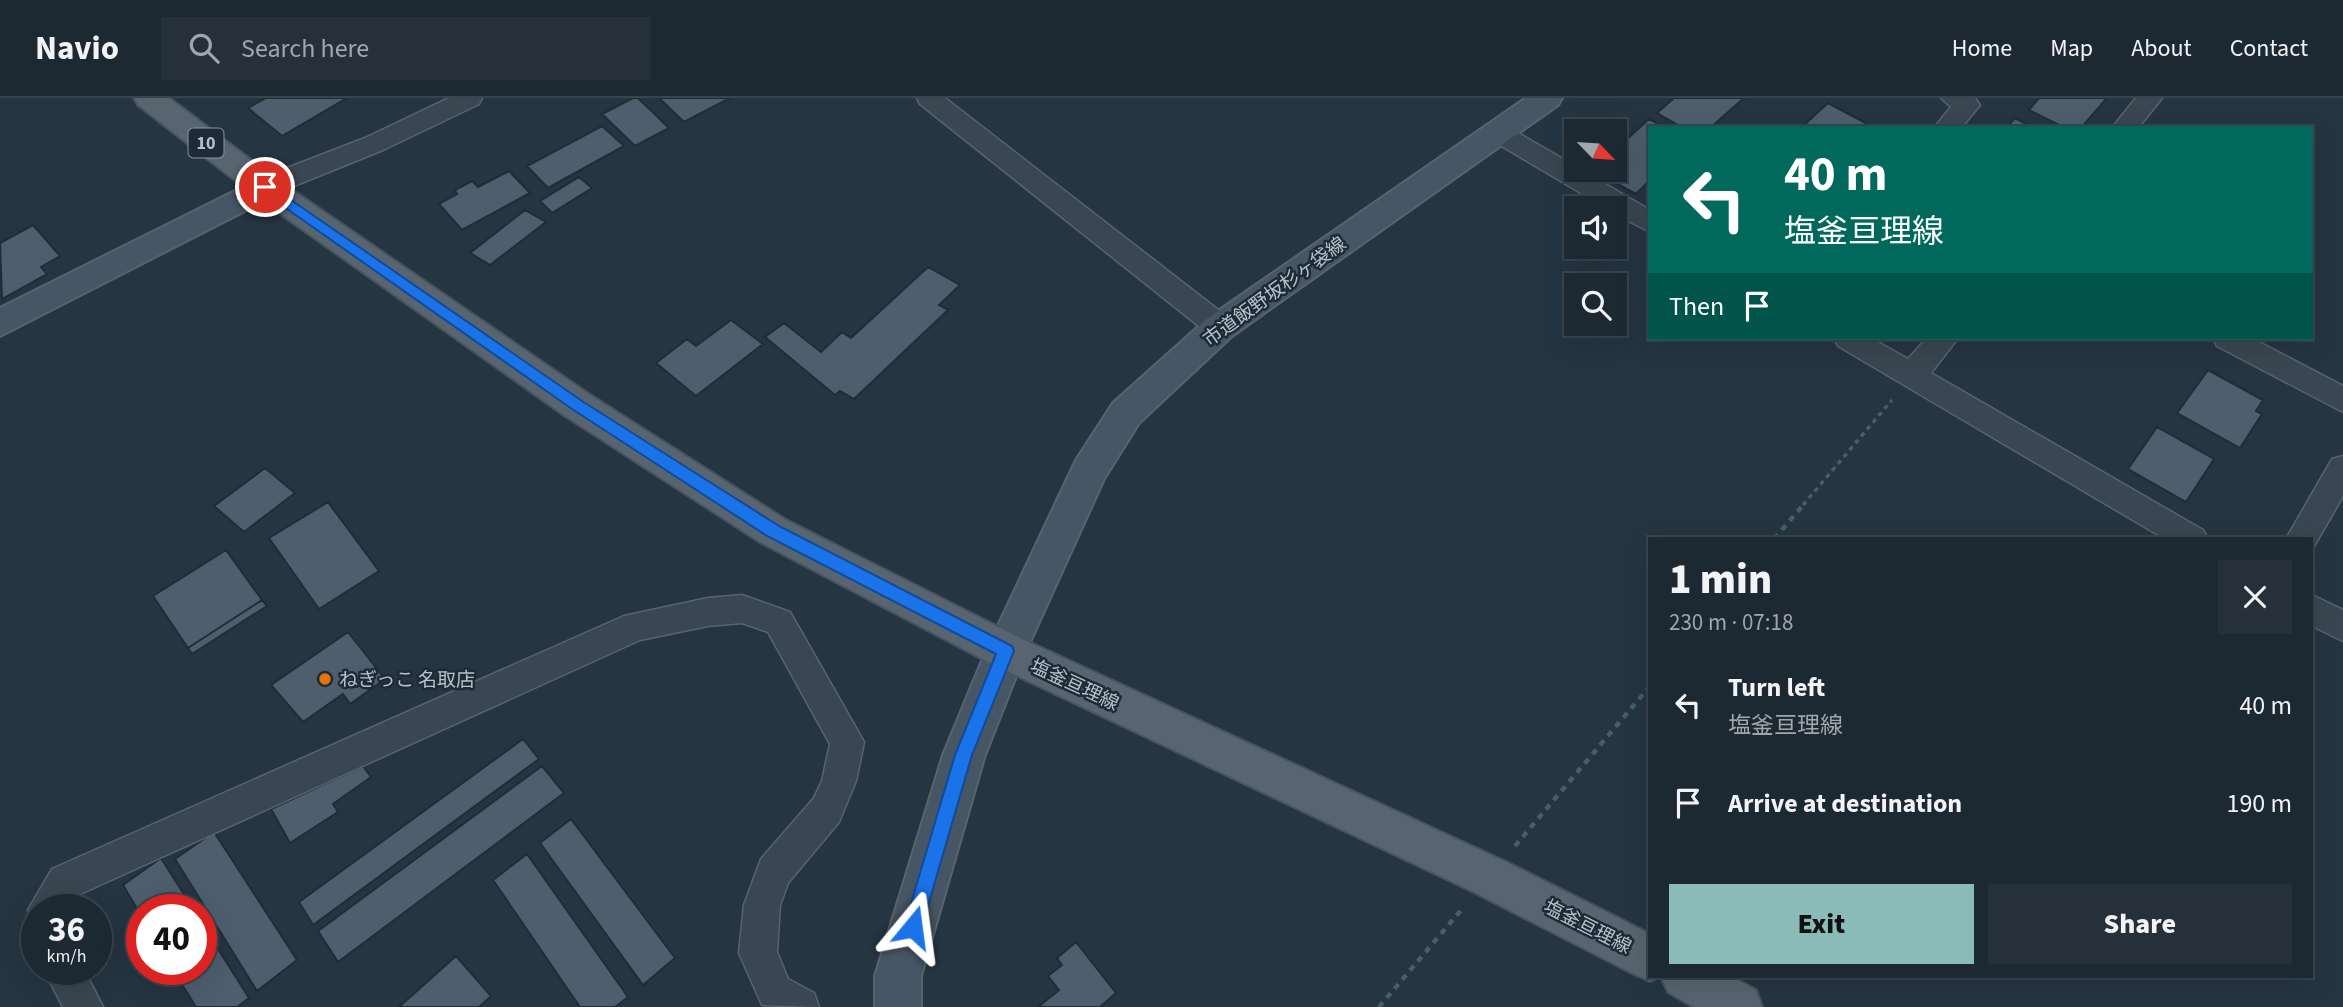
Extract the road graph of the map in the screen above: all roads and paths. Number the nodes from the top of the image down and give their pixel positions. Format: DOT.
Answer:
graph roads {
  1 [pos="149,98"];
  2 [pos="470,98"];
  3 [pos="929,98"];
  4 [pos="1546,98"];
  5 [pos="1953,98"];
  6 [pos="2150,98"];
  7 [pos="1948,126"];
  8 [pos="2126,126"];
  9 [pos="1497,132"];
  10 [pos="265,187"];
  11 [pos="1648,221"];
  12 [pos="0,323"];
  13 [pos="1220,327"];
  14 [pos="1851,340"];
  15 [pos="1942,340"];
  16 [pos="2231,340"];
  17 [pos="1912,375"];
  18 [pos="2343,400"];
  19 [pos="2343,468"];
  20 [pos="1776,537"];
  21 [pos="2189,537"];
  22 [pos="2303,537"];
  23 [pos="2313,610"];
  24 [pos="2343,627"];
  25 [pos="1006,651"];
  26 [pos="57,894"];
  27 [pos="1648,957"];
  28 [pos="1688,978"];
  29 [pos="72,985"];
  30 [pos="84,1007"];
  31 [pos="800,1007"];
  32 [pos="898,1007"];
  33 [pos="1740,1007"];
  1 -- 10 [label="main road, 塩釜亘理線 / 10"];
  2 -- 10 [label="street"];
  3 -- 13 [label="street"];
  4 -- 9 [label="street, 市道飯野坂杉ヶ袋線"];
  5 -- 7 [label="street"];
  6 -- 8 [label="street"];
  9 -- 11 [label="street"];
  9 -- 13 [label="street, 市道飯野坂杉ヶ袋線"];
  10 -- 12 [label="street"];
  10 -- 25 [label="main road, 塩釜亘理線 / 10"];
  13 -- 25 [label="street, 市道飯野坂杉ヶ袋線"];
  14 -- 17 [label="street"];
  15 -- 17 [label="street"];
  16 -- 18 [label="street"];
  17 -- 20 [label="path"];
  17 -- 21 [label="street"];
  19 -- 22 [label="street"];
  23 -- 24 [label="street"];
  25 -- 27 [label="main road, 塩釜亘理線 / 10"];
  25 -- 32 [label="street, 市道飯野坂杉ヶ袋線"];
  26 -- 31 [label="street"];
  28 -- 33 [label="main road"];
  29 -- 30 [label="street"];
}
